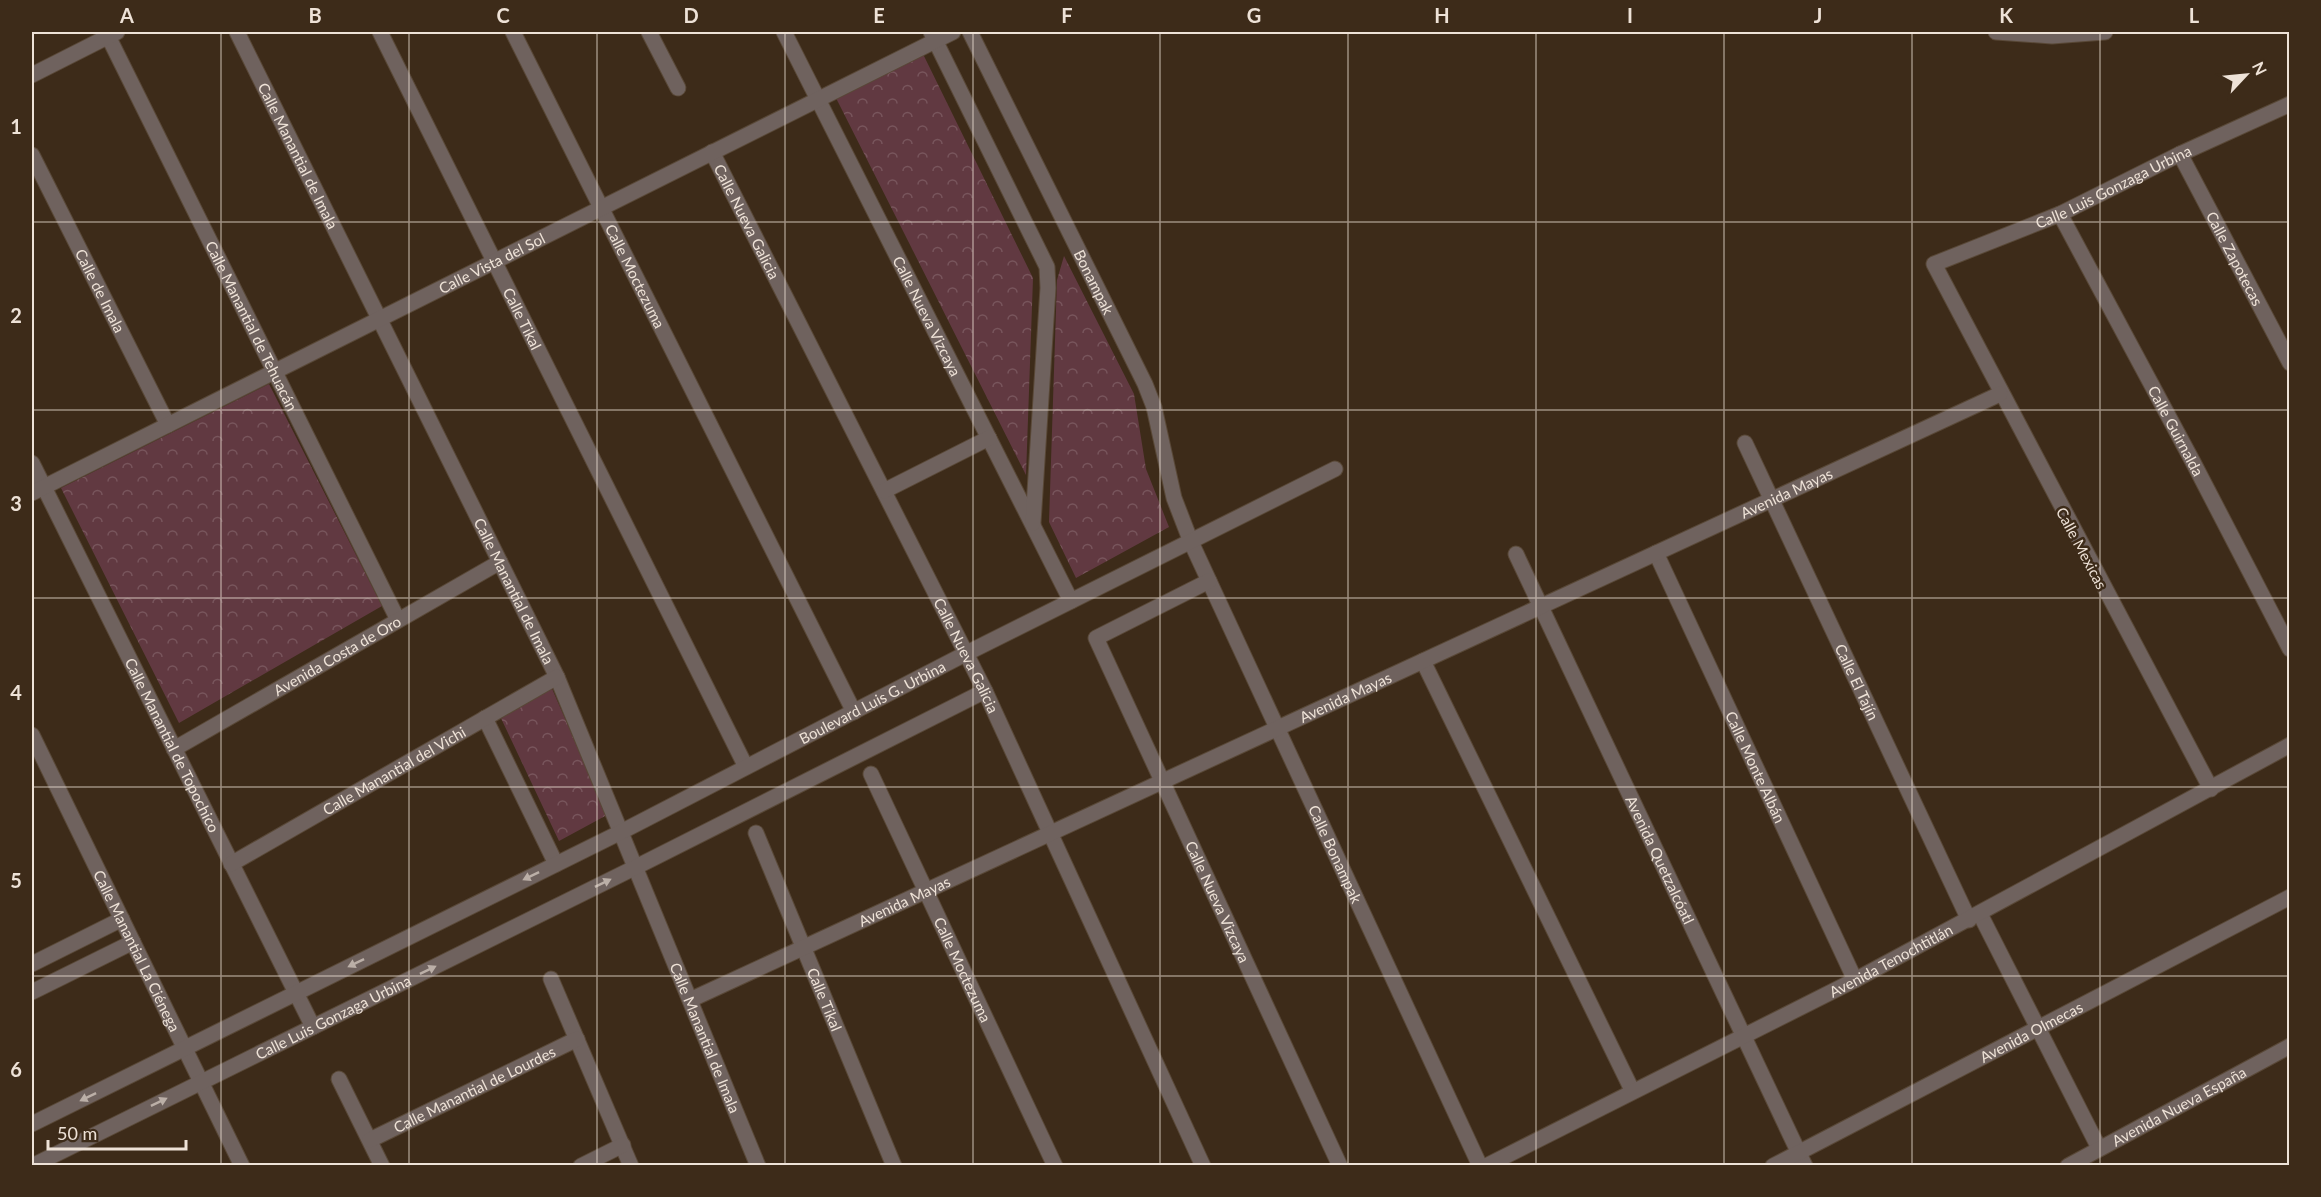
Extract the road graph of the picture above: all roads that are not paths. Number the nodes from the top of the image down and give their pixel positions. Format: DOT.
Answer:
graph roads {
  1 [pos="237,32"];
  2 [pos="380,32"];
  3 [pos="513,32"];
  4 [pos="668,32"];
  5 [pos="784,32"];
  6 [pos="953,32"];
  7 [pos="970,32"];
  8 [pos="1996,32"];
  9 [pos="2105,32"];
  10 [pos="111,33"];
  11 [pos="651,35"];
  12 [pos="933,36"];
  13 [pos="32,75"];
  14 [pos="678,88"];
  15 [pos="818,99"];
  16 [pos="2289,104"];
  17 [pos="712,152"];
  18 [pos="2180,154"];
  19 [pos="32,155"];
  20 [pos="601,208"];
  21 [pos="2060,214"];
  22 [pos="495,262"];
  23 [pos="1934,264"];
  24 [pos="379,319"];
  25 [pos="2289,363"];
  26 [pos="275,371"];
  27 [pos="2000,394"];
  28 [pos="168,425"];
  29 [pos="989,438"];
  30 [pos="1745,443"];
  31 [pos="32,463"];
  32 [pos="1335,470"];
  33 [pos="38,490"];
  34 [pos="885,491"];
  35 [pos="1771,500"];
  36 [pos="1033,525"];
  37 [pos="1191,542"];
  38 [pos="1656,553"];
  39 [pos="1516,554"];
  40 [pos="500,562"];
  41 [pos="1209,581"];
  42 [pos="1071,601"];
  43 [pos="1541,606"];
  44 [pos="398,620"];
  45 [pos="2289,649"];
  46 [pos="966,653"];
  47 [pos="1423,661"];
  48 [pos="557,677"];
  49 [pos="985,691"];
  50 [pos="854,712"];
  51 [pos="485,718"];
  52 [pos="1277,728"];
  53 [pos="32,735"];
  54 [pos="2289,745"];
  55 [pos="174,748"];
  56 [pos="746,767"];
  57 [pos="871,774"];
  58 [pos="1162,781"];
  59 [pos="2211,789"];
  60 [pos="621,832"];
  61 [pos="756,833"];
  62 [pos="1050,834"];
  63 [pos="231,864"];
  64 [pos="556,864"];
  65 [pos="636,867"];
  66 [pos="926,891"];
  67 [pos="2289,897"];
  68 [pos="1974,917"];
  69 [pos="122,919"];
  70 [pos="133,942"];
  71 [pos="803,947"];
  72 [pos="32,964"];
  73 [pos="551,979"];
  74 [pos="1855,980"];
  75 [pos="32,992"];
  76 [pos="296,993"];
  77 [pos="690,1000"];
  78 [pos="313,1027"];
  79 [pos="2038,1028"];
  80 [pos="1744,1035"];
  81 [pos="577,1039"];
  82 [pos="2289,1046"];
  83 [pos="185,1048"];
  84 [pos="339,1078"];
  85 [pos="201,1082"];
  86 [pos="1632,1090"];
  87 [pos="32,1124"];
  88 [pos="370,1140"];
  89 [pos="623,1145"];
  90 [pos="2099,1148"];
  91 [pos="1802,1159"];
  92 [pos="32,1166"];
  93 [pos="242,1166"];
  94 [pos="382,1166"];
  95 [pos="581,1166"];
  96 [pos="632,1166"];
  97 [pos="758,1166"];
  98 [pos="894,1166"];
  99 [pos="1055,1166"];
  100 [pos="1203,1166"];
  101 [pos="1340,1166"];
  102 [pos="1480,1166"];
  103 [pos="1486,1166"];
  104 [pos="1773,1166"];
  105 [pos="2068,1166"];
  1 -- 24 [label="street, Calle Manantial de Imala"];
  2 -- 22 [label="street, Calle Tikal"];
  3 -- 20 [label="street, Calle Moctezuma"];
  4 -- 11 [label="street"];
  5 -- 15 [label="street, Calle Nueva Vizcaya"];
  6 -- 12 [label="street, Calle Vista del Sol"];
  7 -- 37 [label="street, Bonampak"];
  8 -- 9 [label="street"];
  10 -- 13 [label="street"];
  10 -- 26 [label="street, Calle Manantial de Tehuacán"];
  11 -- 14 [label="street"];
  12 -- 15 [label="street, Calle Vista del Sol"];
  12 -- 36 [label="street"];
  15 -- 17 [label="street, Calle Vista del Sol"];
  15 -- 29 [label="street, Calle Nueva Vizcaya"];
  16 -- 18 [label="street, Calle Luis Gonzaga Urbina"];
  17 -- 20 [label="street, Calle Vista del Sol"];
  17 -- 34 [label="street, Calle Nueva Galicia"];
  18 -- 21 [label="street, Calle Luis Gonzaga Urbina"];
  18 -- 25 [label="street, Calle Zapotecas"];
  19 -- 28 [label="street, Calle de Imala"];
  20 -- 22 [label="street, Calle Vista del Sol"];
  20 -- 50 [label="street, Calle Moctezuma"];
  21 -- 23 [label="street, Calle Luis Gonzaga Urbina"];
  21 -- 45 [label="street, Calle Guirnalda"];
  22 -- 24 [label="street, Calle Vista del Sol"];
  22 -- 56 [label="street, Calle Tikal"];
  23 -- 27 [label="street, Calle Mexicas"];
  24 -- 26 [label="street, Calle Vista del Sol"];
  24 -- 40 [label="street, Calle Manantial de Imala"];
  26 -- 28 [label="street, Calle Vista del Sol"];
  26 -- 44 [label="street, Calle Manantial de Tehuacán"];
  27 -- 35 [label="street, Avenida Mayas"];
  27 -- 59 [label="street, Calle Mexicas"];
  28 -- 33 [label="street, Calle Vista del Sol"];
  29 -- 34 [label="street"];
  29 -- 36 [label="street, Calle Nueva Vizcaya"];
  30 -- 35 [label="street, Calle El Tajín"];
  31 -- 33 [label="street, Calle Manantial de Topochico"];
  32 -- 37 [label="street, Boulevard Luis G. Urbina"];
  33 -- 55 [label="street, Calle Manantial de Topochico"];
  34 -- 46 [label="street, Calle Nueva Galicia"];
  35 -- 38 [label="street, Avenida Mayas"];
  35 -- 68 [label="street, Calle El Tajín"];
  36 -- 42 [label="street, Calle Nueva Vizcaya"];
  37 -- 41 [label="street, Calle Bonampak"];
  37 -- 42 [label="street, Boulevard Luis G. Urbina"];
  38 -- 43 [label="street, Avenida Mayas"];
  38 -- 74 [label="street, Calle Monte Albán"];
  39 -- 43 [label="street, Avenida Quetzalcóatl"];
  40 -- 44 [label="street, Avenida Costa de Oro"];
  40 -- 48 [label="street, Calle Manantial de Imala"];
  41 -- 52 [label="street, Calle Bonampak"];
  41 -- 58 [label="street, Calle Nueva Vizcaya"];
  42 -- 46 [label="street, Boulevard Luis G. Urbina"];
  43 -- 47 [label="street, Avenida Mayas"];
  43 -- 80 [label="street, Avenida Quetzalcóatl"];
  44 -- 55 [label="street, Avenida Costa de Oro"];
  46 -- 49 [label="street, Calle Nueva Galicia"];
  46 -- 50 [label="street, Boulevard Luis G. Urbina"];
  47 -- 52 [label="street, Avenida Mayas"];
  47 -- 86 [label="street"];
  48 -- 51 [label="street, Calle Manantial del Vichi"];
  48 -- 60 [label="street, Calle Manantial de Imala"];
  49 -- 62 [label="street, Calle Nueva Galicia"];
  49 -- 65 [label="street"];
  50 -- 56 [label="street, Boulevard Luis G. Urbina"];
  51 -- 63 [label="street, Calle Manantial del Vichi"];
  51 -- 64 [label="street"];
  52 -- 58 [label="street, Avenida Mayas"];
  52 -- 102 [label="street, Calle Bonampak"];
  53 -- 69 [label="street, Calle Manantial La Ciénega"];
  54 -- 59 [label="street, Avenida Tenochtitlán"];
  55 -- 63 [label="street, Calle Manantial de Topochico"];
  56 -- 60 [label="street, Boulevard Luis G. Urbina"];
  57 -- 66 [label="street, Calle Moctezuma"];
  58 -- 62 [label="street, Avenida Mayas"];
  58 -- 101 [label="street, Calle Nueva Vizcaya"];
  59 -- 68 [label="street, Avenida Tenochtitlán"];
  60 -- 64 [label="street"];
  60 -- 65 [label="street, Calle Manantial de Imala"];
  61 -- 71 [label="street, Calle Tikal"];
  62 -- 66 [label="street, Avenida Mayas"];
  62 -- 100 [label="street, Calle Nueva Galicia"];
  63 -- 76 [label="street, Calle Manantial de Topochico"];
  64 -- 76 [label="street, one-way"];
  65 -- 77 [label="street, Calle Manantial de Imala"];
  78 -- 65 [label="street, Calle Luis Gonzaga Urbina, one-way"];
  66 -- 71 [label="street, Avenida Mayas"];
  66 -- 99 [label="street, Calle Moctezuma"];
  67 -- 79 [label="street, Avenida Olmecas"];
  68 -- 74 [label="street, Avenida Tenochtitlán"];
  68 -- 79 [label="street, Calle El Tajín"];
  69 -- 70 [label="street, Calle Manantial La Ciénega"];
  69 -- 72 [label="street"];
  70 -- 75 [label="street"];
  70 -- 83 [label="street, Calle Manantial La Ciénega"];
  71 -- 77 [label="street, Avenida Mayas"];
  71 -- 98 [label="street, Calle Tikal"];
  73 -- 81 [label="street"];
  74 -- 80 [label="street, Avenida Tenochtitlán"];
  76 -- 78 [label="street, Calle Manantial de Topochico"];
  76 -- 83 [label="street"];
  77 -- 97 [label="street, Calle Manantial de Imala"];
  78 -- 85 [label="street, Calle Luis Gonzaga Urbina"];
  79 -- 90 [label="street, Calle El Tajín"];
  79 -- 91 [label="street, Avenida Olmecas"];
  80 -- 86 [label="street, Avenida Tenochtitlán"];
  80 -- 91 [label="street, Avenida Quetzalcóatl"];
  81 -- 88 [label="street, Calle Manantial de Lourdes"];
  81 -- 89 [label="street"];
  82 -- 90 [label="street, Avenida Nueva España"];
  83 -- 85 [label="street, Calle Manantial La Ciénega"];
  83 -- 87 [label="street, one-way"];
  84 -- 88 [label="street"];
  92 -- 85 [label="street, Calle Luis Gonzaga Urbina, one-way"];
  85 -- 93 [label="street, Calle Manantial La Ciénega"];
  86 -- 103 [label="street, Avenida Tenochtitlán"];
  88 -- 94 [label="street"];
  89 -- 95 [label="street"];
  89 -- 96 [label="street"];
  90 -- 105 [label="street, Avenida Nueva España"];
  91 -- 104 [label="street, Avenida Olmecas"];
}
